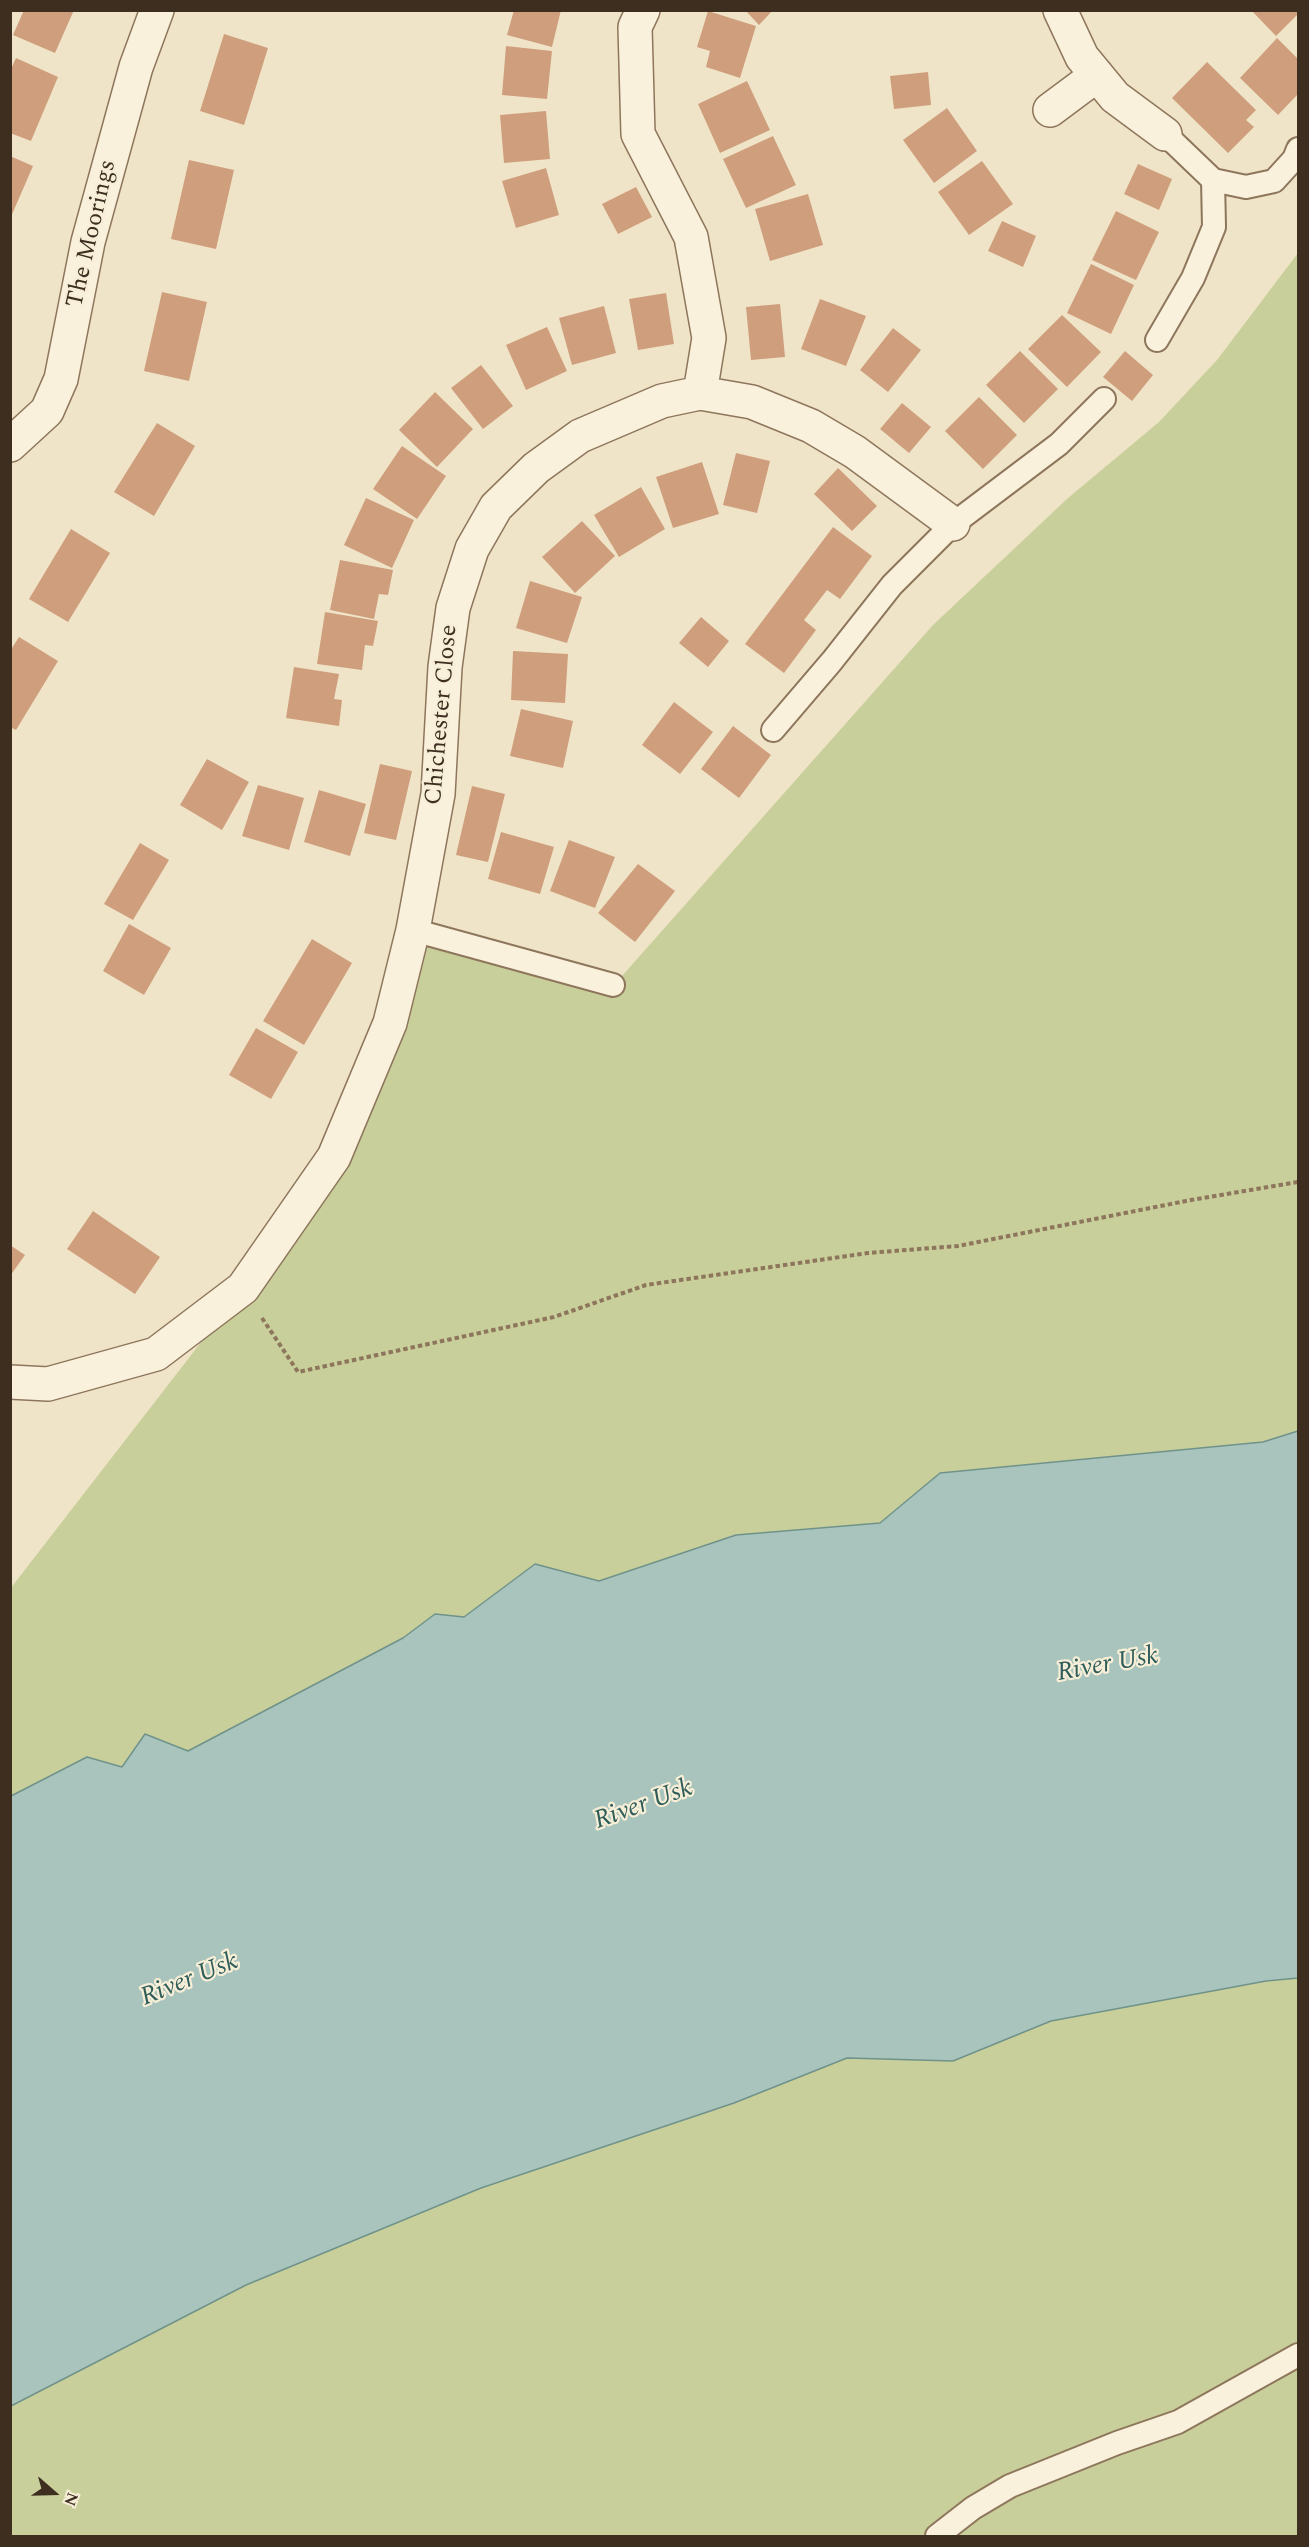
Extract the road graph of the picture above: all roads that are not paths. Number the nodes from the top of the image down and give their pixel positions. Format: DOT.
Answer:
graph roads {
  1 [pos="157,10"];
  2 [pos="643,10"];
  3 [pos="1060,10"];
  4 [pos="1097,75"];
  5 [pos="1050,110"];
  6 [pos="1165,134"];
  7 [pos="1299,149"];
  8 [pos="1213,180"];
  9 [pos="1157,340"];
  10 [pos="700,393"];
  11 [pos="1104,399"];
  12 [pos="10,445"];
  13 [pos="953,524"];
  14 [pos="773,730"];
  15 [pos="413,930"];
  16 [pos="614,985"];
  17 [pos="10,1382"];
  18 [pos="1299,2355"];
  19 [pos="937,2536"];
  1 -- 12 [label="street, The Moorings"];
  2 -- 10 [label="street"];
  3 -- 4 [label="street"];
  4 -- 5 [label="street"];
  4 -- 6 [label="street"];
  6 -- 8 [label="lane"];
  7 -- 8 [label="lane"];
  8 -- 9 [label="lane"];
  10 -- 13 [label="street, Chichester Close"];
  10 -- 15 [label="street, Chichester Close"];
  11 -- 13 [label="lane"];
  13 -- 14 [label="lane"];
  15 -- 16 [label="lane"];
  15 -- 17 [label="street, Chichester Close"];
  18 -- 19 [label="lane"];
}
